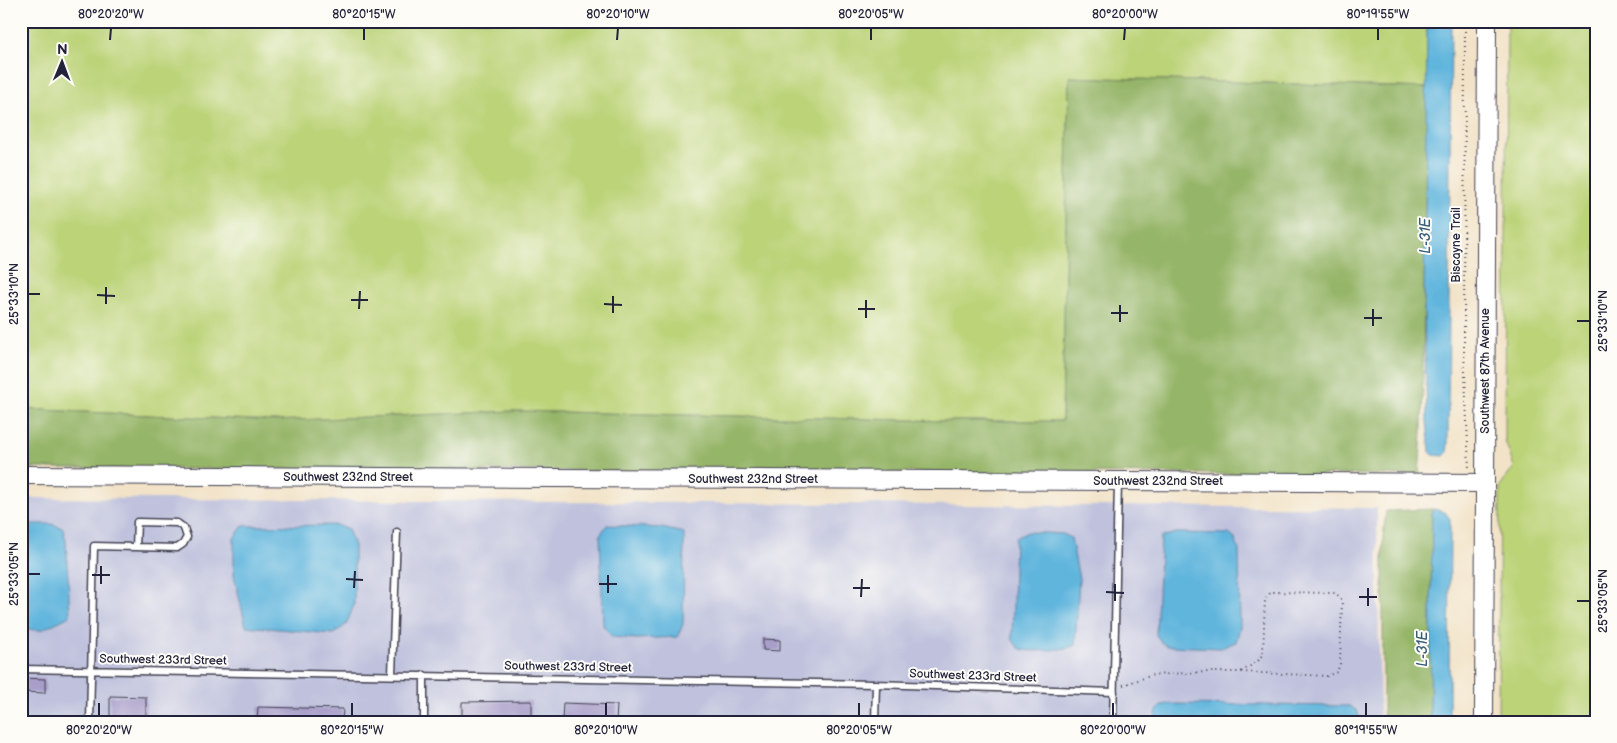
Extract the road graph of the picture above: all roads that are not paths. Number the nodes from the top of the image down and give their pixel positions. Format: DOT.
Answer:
graph roads {
  1 [pos="1487,21"];
  2 [pos="21,475"];
  3 [pos="1118,481"];
  4 [pos="1485,483"];
  5 [pos="397,532"];
  6 [pos="136,547"];
  7 [pos="21,669"];
  8 [pos="90,671"];
  9 [pos="392,675"];
  10 [pos="424,675"];
  11 [pos="876,684"];
  12 [pos="1114,690"];
  13 [pos="90,722"];
  14 [pos="424,722"];
  15 [pos="875,722"];
  16 [pos="1113,722"];
  17 [pos="1484,722"];
  1 -- 4 [label="street, Southwest 87th Avenue"];
  2 -- 3 [label="street, Southwest 232nd Street"];
  3 -- 4 [label="street, Southwest 232nd Street"];
  3 -- 12 [label="lane"];
  4 -- 17 [label="street, Southwest 87th Avenue"];
  5 -- 9 [label="lane"];
  6 -- 6 [label="lane"];
  6 -- 8 [label="lane"];
  7 -- 8 [label="lane, Southwest 233rd Street"];
  8 -- 9 [label="lane, Southwest 233rd Street"];
  8 -- 13 [label="lane"];
  9 -- 10 [label="lane, Southwest 233rd Street"];
  10 -- 11 [label="lane, Southwest 233rd Street"];
  10 -- 14 [label="lane"];
  11 -- 12 [label="lane, Southwest 233rd Street"];
  11 -- 15 [label="lane"];
  12 -- 16 [label="lane"];
}
